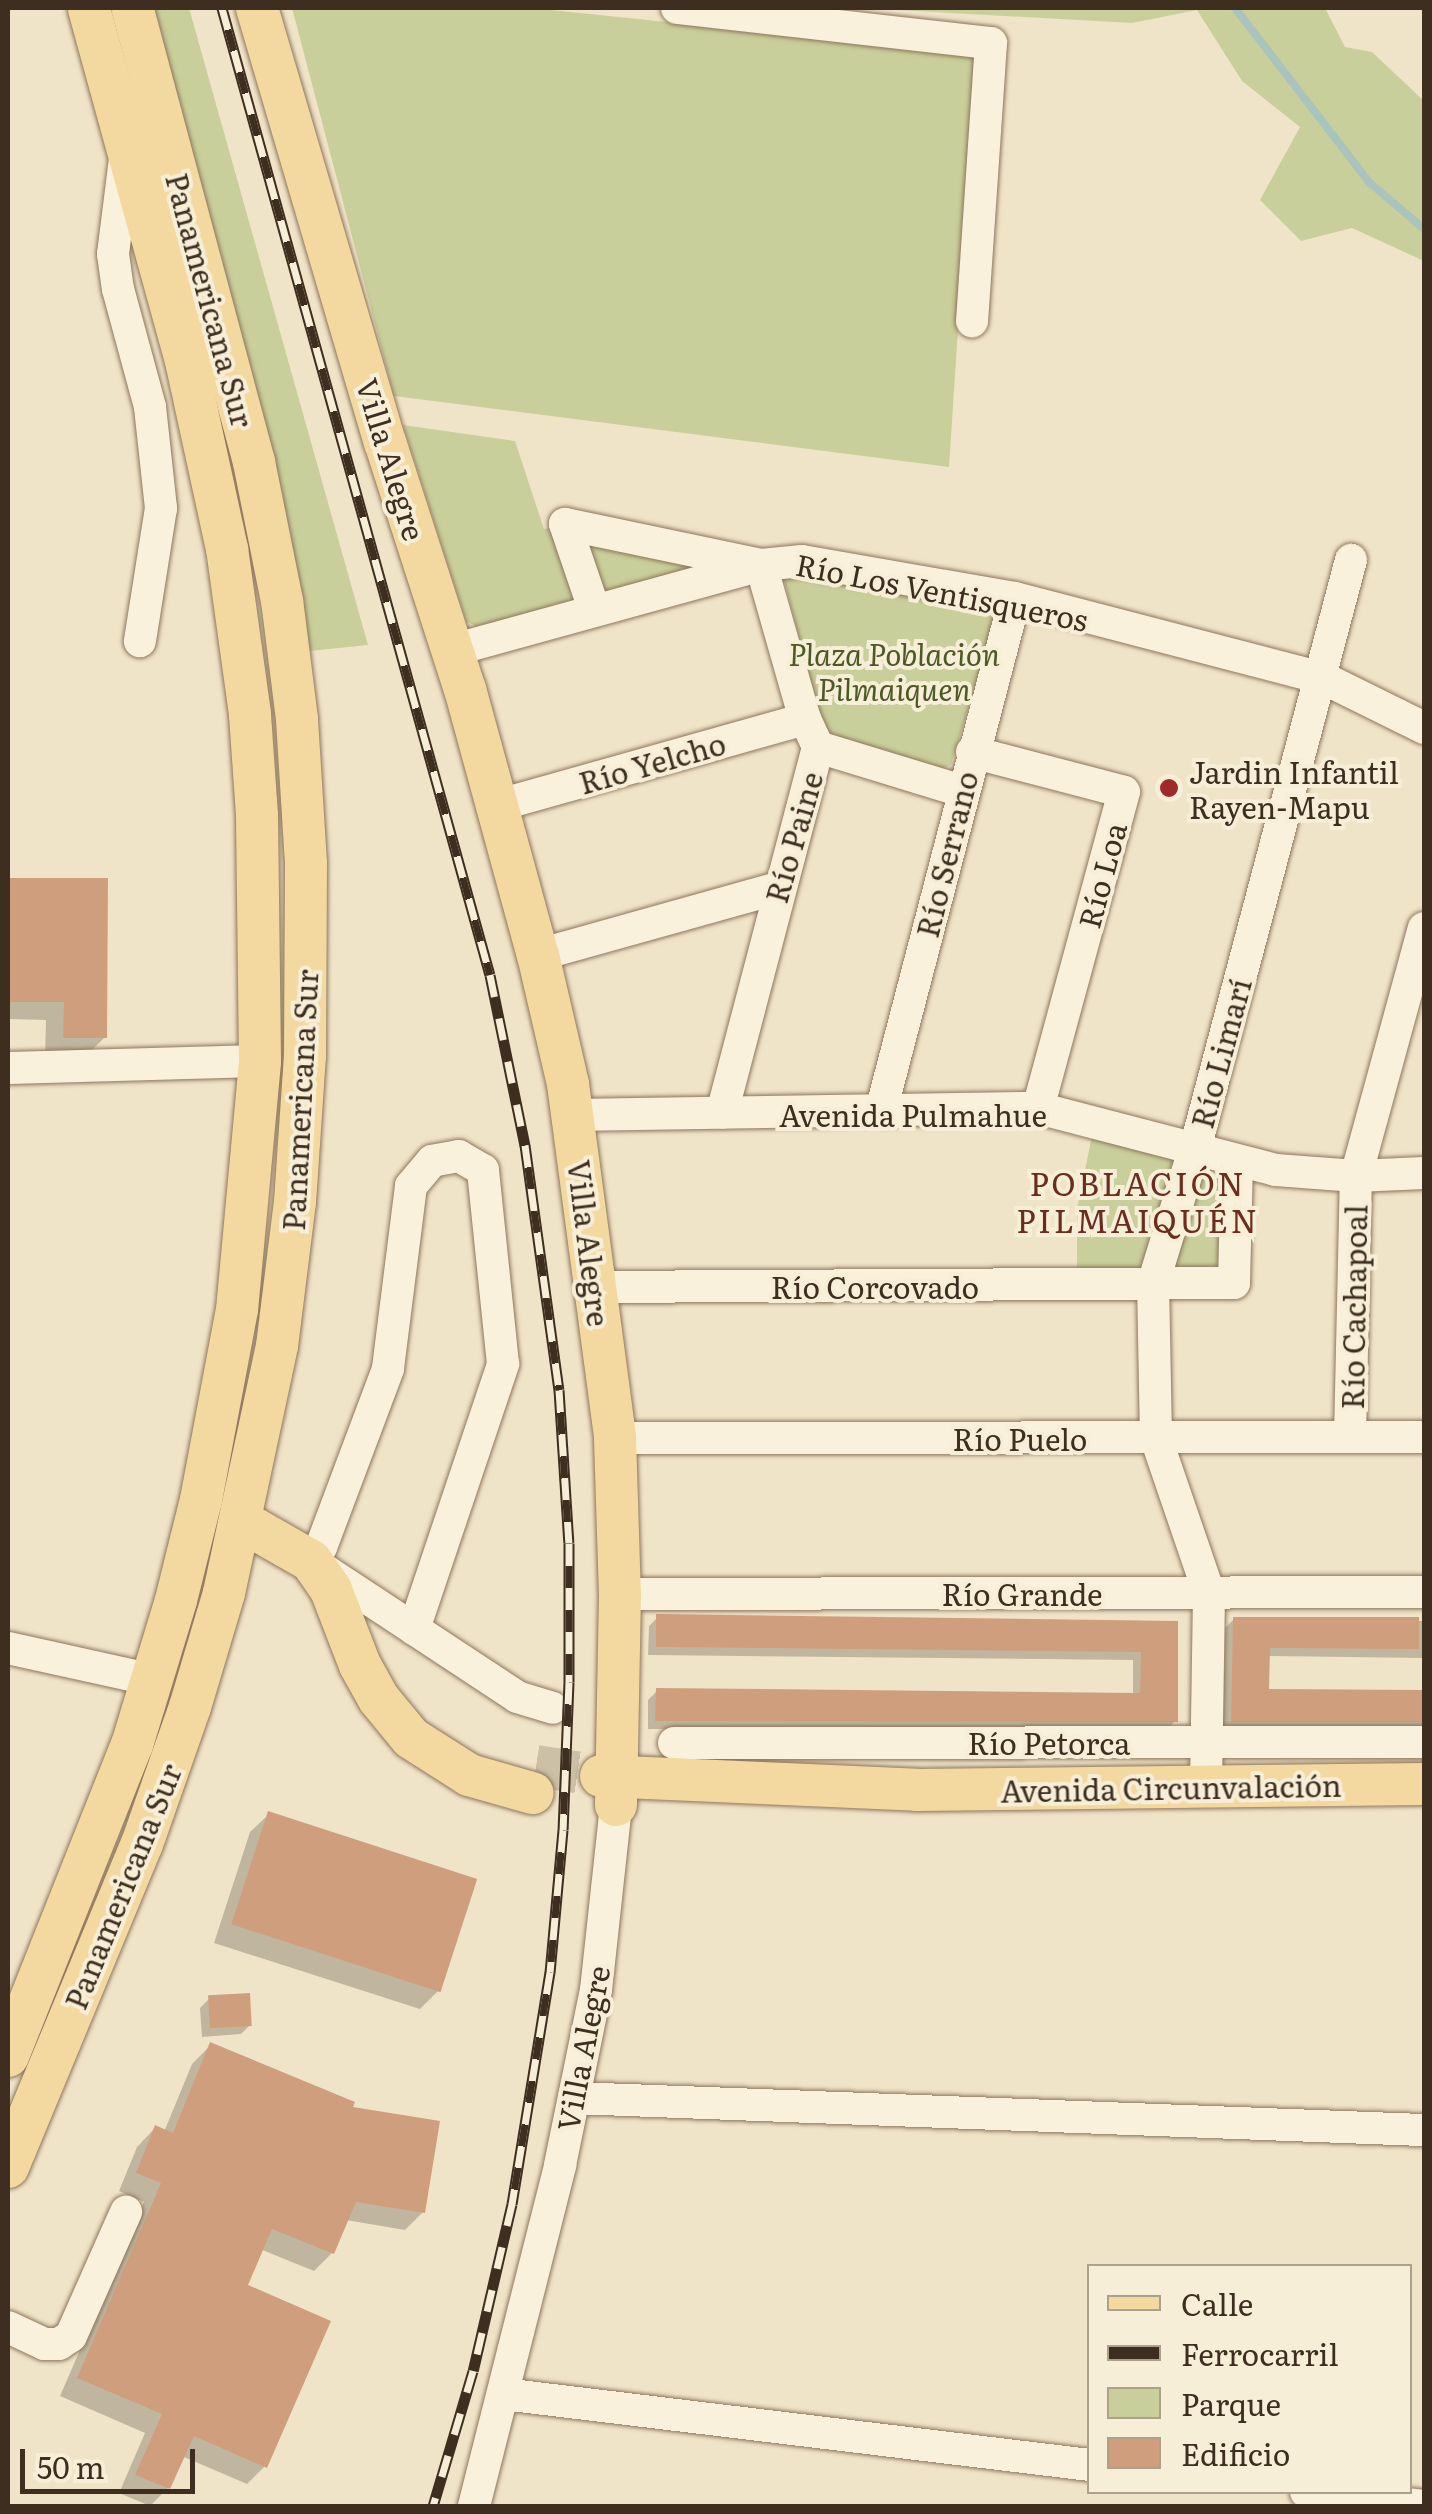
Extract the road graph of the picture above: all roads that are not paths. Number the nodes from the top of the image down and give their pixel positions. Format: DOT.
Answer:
graph roads {
  1 [pos="90,8"];
  2 [pos="132,8"];
  3 [pos="257,8"];
  4 [pos="677,8"];
  5 [pos="127,146"];
  6 [pos="972,321"];
  7 [pos="1351,560"];
  8 [pos="761,565"];
  9 [pos="1015,598"];
  10 [pos="594,610"];
  11 [pos="140,640"];
  12 [pos="453,650"];
  13 [pos="1322,678"];
  14 [pos="1424,728"];
  15 [pos="811,733"];
  16 [pos="972,752"];
  17 [pos="962,791"];
  18 [pos="498,805"];
  19 [pos="778,888"];
  20 [pos="1424,928"];
  21 [pos="538,955"];
  22 [pos="260,1060"];
  23 [pos="8,1068"];
  24 [pos="1038,1108"];
  25 [pos="881,1111"];
  26 [pos="722,1113"];
  27 [pos="574,1115"];
  28 [pos="1194,1152"];
  29 [pos="1237,1163"];
  30 [pos="1424,1174"];
  31 [pos="1356,1176"];
  32 [pos="1152,1284"];
  33 [pos="597,1287"];
  34 [pos="1424,1437"];
  35 [pos="615,1438"];
  36 [pos="1156,1438"];
  37 [pos="1350,1438"];
  38 [pos="243,1522"];
  39 [pos="310,1562"];
  40 [pos="1424,1592"];
  41 [pos="1210,1593"];
  42 [pos="620,1594"];
  43 [pos="414,1629"];
  44 [pos="8,1648"];
  45 [pos="153,1680"];
  46 [pos="552,1708"];
  47 [pos="1207,1742"];
  48 [pos="1424,1742"];
  49 [pos="674,1743"];
  50 [pos="534,1779"];
  51 [pos="1424,1784"];
  52 [pos="1206,1785"];
  53 [pos="608,1790"];
  54 [pos="59,1930"];
  55 [pos="100,1946"];
  56 [pos="8,2056"];
  57 [pos="574,2098"];
  58 [pos="1424,2130"];
  59 [pos="8,2166"];
  60 [pos="126,2212"];
  61 [pos="8,2328"];
  62 [pos="504,2394"];
  63 [pos="1087,2465"];
  64 [pos="1323,2494"];
  65 [pos="474,2506"];
  66 [pos="1424,2506"];
  1 -- 5 [label="main road, Panamericana Sur"];
  2 -- 38 [label="main road, Panamericana Sur"];
  3 -- 12 [label="main road, Villa Alegre"];
  4 -- 6 [label="street"];
  5 -- 11 [label="street"];
  5 -- 22 [label="main road, Panamericana Sur"];
  7 -- 13 [label="street, Río Limarí"];
  8 -- 9 [label="street, Río Los Ventisqueros"];
  8 -- 10 [label="street, Río Los Ventisqueros"];
  8 -- 10 [label="street"];
  8 -- 15 [label="street"];
  9 -- 13 [label="street, Río Los Ventisqueros"];
  9 -- 16 [label="street, Río Serrano"];
  10 -- 12 [label="street, Río Los Ventisqueros"];
  12 -- 18 [label="main road, Villa Alegre"];
  13 -- 14 [label="street, Río Los Ventisqueros"];
  13 -- 28 [label="street, Río Limarí"];
  15 -- 17 [label="street"];
  15 -- 18 [label="street, Río Yelcho"];
  15 -- 19 [label="street, Río Paine"];
  16 -- 17 [label="street, Río Serrano"];
  16 -- 24 [label="street, Río Loa"];
  17 -- 25 [label="street, Río Serrano"];
  18 -- 21 [label="main road, Villa Alegre"];
  19 -- 21 [label="street"];
  19 -- 26 [label="street, Río Paine"];
  20 -- 31 [label="street, Río Cachapoal"];
  21 -- 27 [label="main road, Villa Alegre"];
  22 -- 23 [label="street"];
  22 -- 45 [label="main road, Panamericana Sur"];
  24 -- 25 [label="street, Avenida Pulmahue"];
  24 -- 28 [label="street, Avenida Pulmahue"];
  25 -- 26 [label="street, Avenida Pulmahue"];
  26 -- 27 [label="street, Avenida Pulmahue"];
  27 -- 33 [label="main road, Villa Alegre"];
  28 -- 29 [label="street, Avenida Pulmahue"];
  28 -- 32 [label="street, Río Limarí"];
  29 -- 31 [label="street, Avenida Pulmahue"];
  29 -- 32 [label="street, Río Corcovado"];
  30 -- 31 [label="street, Avenida Pulmahue"];
  31 -- 37 [label="street, Río Cachapoal"];
  32 -- 33 [label="street, Río Corcovado"];
  32 -- 36 [label="street, Río Limarí"];
  33 -- 35 [label="main road, Villa Alegre"];
  34 -- 37 [label="street, Río Puelo"];
  35 -- 36 [label="street, Río Puelo"];
  35 -- 42 [label="main road, Villa Alegre"];
  36 -- 37 [label="street, Río Puelo"];
  36 -- 41 [label="street, Río Limarí"];
  38 -- 39 [label="main road"];
  38 -- 55 [label="main road, Panamericana Sur"];
  39 -- 43 [label="street"];
  39 -- 43 [label="street"];
  39 -- 50 [label="main road"];
  40 -- 41 [label="street, Río Grande"];
  41 -- 42 [label="street, Río Grande"];
  41 -- 47 [label="street, Río Limarí"];
  42 -- 53 [label="main road, Villa Alegre"];
  43 -- 46 [label="street"];
  44 -- 45 [label="street"];
  45 -- 54 [label="main road, Panamericana Sur"];
  47 -- 48 [label="street, Río Petorca"];
  47 -- 49 [label="street, Río Petorca"];
  47 -- 52 [label="street, Río Limarí"];
  51 -- 52 [label="main road, Avenida Circunvalación"];
  52 -- 53 [label="main road, Avenida Circunvalación"];
  53 -- 57 [label="street, Villa Alegre"];
  54 -- 55 [label="main road"];
  54 -- 56 [label="main road, Panamericana Sur"];
  55 -- 59 [label="main road, Panamericana Sur"];
  57 -- 58 [label="street"];
  57 -- 62 [label="street, Villa Alegre"];
  60 -- 61 [label="street"];
  62 -- 63 [label="street"];
  62 -- 65 [label="street, Villa Alegre"];
  64 -- 66 [label="street"];
}
